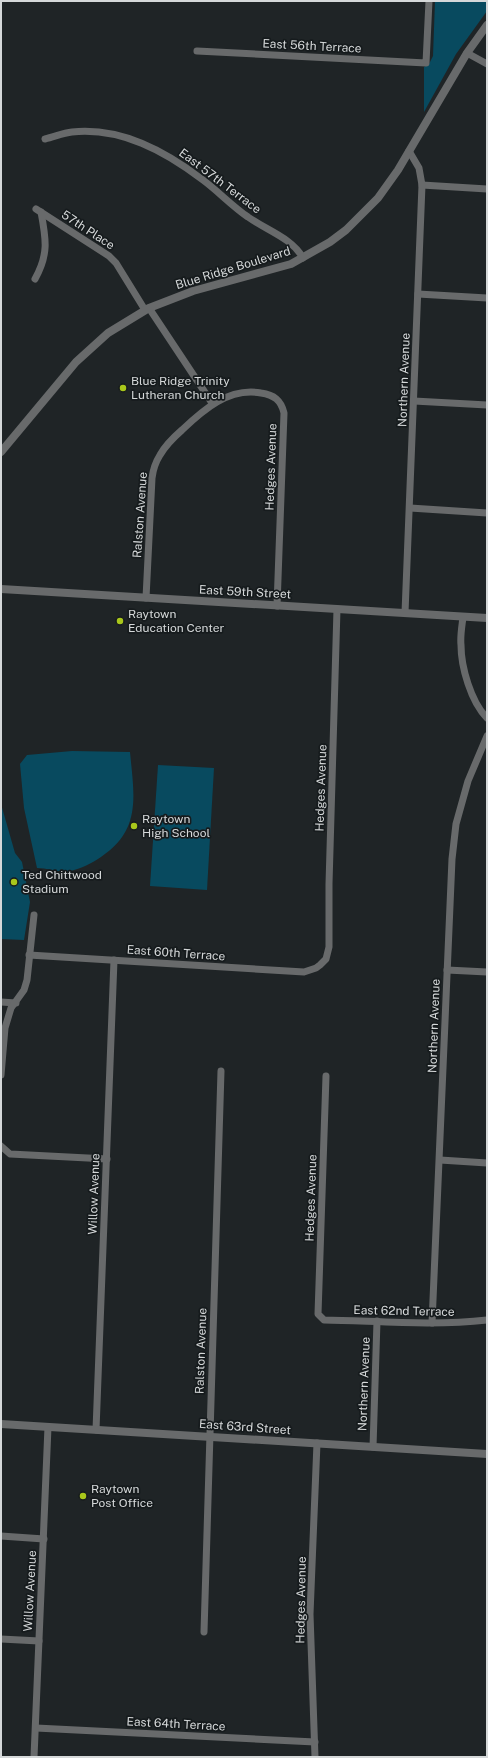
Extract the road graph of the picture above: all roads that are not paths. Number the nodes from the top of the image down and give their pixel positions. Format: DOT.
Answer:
graph roads {
  1 [pos="428,1"];
  2 [pos="487,25"];
  3 [pos="197,51"];
  4 [pos="466,53"];
  5 [pos="487,64"];
  6 [pos="45,139"];
  7 [pos="409,151"];
  8 [pos="422,184"];
  9 [pos="487,189"];
  10 [pos="303,258"];
  11 [pos="35,279"];
  12 [pos="418,294"];
  13 [pos="487,298"];
  14 [pos="147,309"];
  15 [pos="414,401"];
  16 [pos="212,403"];
  17 [pos="487,405"];
  18 [pos="1,452"];
  19 [pos="410,508"];
  20 [pos="487,513"];
  21 [pos="1,589"];
  22 [pos="146,598"];
  23 [pos="277,606"];
  24 [pos="337,609"];
  25 [pos="405,613"];
  26 [pos="463,617"];
  27 [pos="487,618"];
  28 [pos="487,718"];
  29 [pos="487,736"];
  30 [pos="34,915"];
  31 [pos="29,955"];
  32 [pos="114,960"];
  33 [pos="320,965"];
  34 [pos="447,970"];
  35 [pos="487,972"];
  36 [pos="1,1002"];
  37 [pos="16,1003"];
  38 [pos="221,1071"];
  39 [pos="1,1075"];
  40 [pos="326,1076"];
  41 [pos="1,1146"];
  42 [pos="107,1159"];
  43 [pos="440,1160"];
  44 [pos="487,1163"];
  45 [pos="321,1319"];
  46 [pos="487,1320"];
  47 [pos="377,1321"];
  48 [pos="432,1323"];
  49 [pos="1,1424"];
  50 [pos="48,1427"];
  51 [pos="96,1430"];
  52 [pos="210,1437"];
  53 [pos="317,1443"];
  54 [pos="373,1447"];
  55 [pos="487,1454"];
  56 [pos="1,1536"];
  57 [pos="44,1539"];
  58 [pos="204,1632"];
  59 [pos="1,1639"];
  60 [pos="39,1641"];
  61 [pos="36,1728"];
  62 [pos="315,1742"];
  63 [pos="34,1757"];
  64 [pos="315,1757"];
  1 -- 3 [label="street, East 56th Terrace"];
  2 -- 4 [label="street, Blue Ridge Boulevard"];
  4 -- 5 [label="street"];
  4 -- 7 [label="street, Blue Ridge Boulevard"];
  6 -- 10 [label="street, East 57th Terrace"];
  7 -- 8 [label="street, Northern Avenue"];
  7 -- 10 [label="street, Blue Ridge Boulevard"];
  8 -- 9 [label="street"];
  8 -- 12 [label="street, Northern Avenue"];
  10 -- 14 [label="street, Blue Ridge Boulevard"];
  11 -- 14 [label="street, 57th Place"];
  12 -- 13 [label="street"];
  12 -- 15 [label="street, Northern Avenue"];
  14 -- 16 [label="street"];
  14 -- 18 [label="street, Blue Ridge Boulevard"];
  15 -- 17 [label="street"];
  15 -- 19 [label="street, Northern Avenue"];
  16 -- 22 [label="street, Ralston Avenue"];
  16 -- 23 [label="street, Hedges Avenue"];
  19 -- 20 [label="street"];
  19 -- 25 [label="street, Northern Avenue"];
  21 -- 22 [label="street, East 59th Street"];
  22 -- 23 [label="street, East 59th Street"];
  23 -- 24 [label="street, East 59th Street"];
  24 -- 25 [label="street, East 59th Street"];
  24 -- 33 [label="street, Hedges Avenue"];
  25 -- 26 [label="street, East 59th Street"];
  26 -- 27 [label="street, East 59th Street"];
  26 -- 28 [label="street"];
  29 -- 34 [label="street, Northern Avenue"];
  30 -- 31 [label="street"];
  31 -- 32 [label="street, East 60th Terrace"];
  31 -- 37 [label="street"];
  32 -- 33 [label="street, East 60th Terrace"];
  32 -- 42 [label="street, Willow Avenue"];
  34 -- 35 [label="street"];
  34 -- 43 [label="street, Northern Avenue"];
  36 -- 37 [label="street"];
  37 -- 39 [label="street"];
  38 -- 52 [label="street, Ralston Avenue"];
  40 -- 45 [label="street, Hedges Avenue"];
  41 -- 42 [label="street"];
  42 -- 51 [label="street, Willow Avenue"];
  43 -- 44 [label="street"];
  43 -- 48 [label="street, Northern Avenue"];
  45 -- 47 [label="street, East 62nd Terrace"];
  46 -- 48 [label="street, East 62nd Terrace"];
  47 -- 48 [label="street, East 62nd Terrace"];
  47 -- 54 [label="street, Northern Avenue"];
  49 -- 50 [label="street, East 63rd Street"];
  50 -- 51 [label="street, East 63rd Street"];
  50 -- 57 [label="street, Willow Avenue"];
  51 -- 52 [label="street, East 63rd Street"];
  52 -- 53 [label="street, East 63rd Street"];
  52 -- 58 [label="street, Ralston Avenue"];
  53 -- 54 [label="street, East 63rd Street"];
  53 -- 62 [label="street, Hedges Avenue"];
  54 -- 55 [label="street, East 63rd Street"];
  56 -- 57 [label="street"];
  57 -- 60 [label="street, Willow Avenue"];
  59 -- 60 [label="street"];
  60 -- 61 [label="street, Willow Avenue"];
  61 -- 62 [label="street, East 64th Terrace"];
  61 -- 63 [label="street, Willow Avenue"];
  62 -- 64 [label="street, Hedges Avenue"];
}
